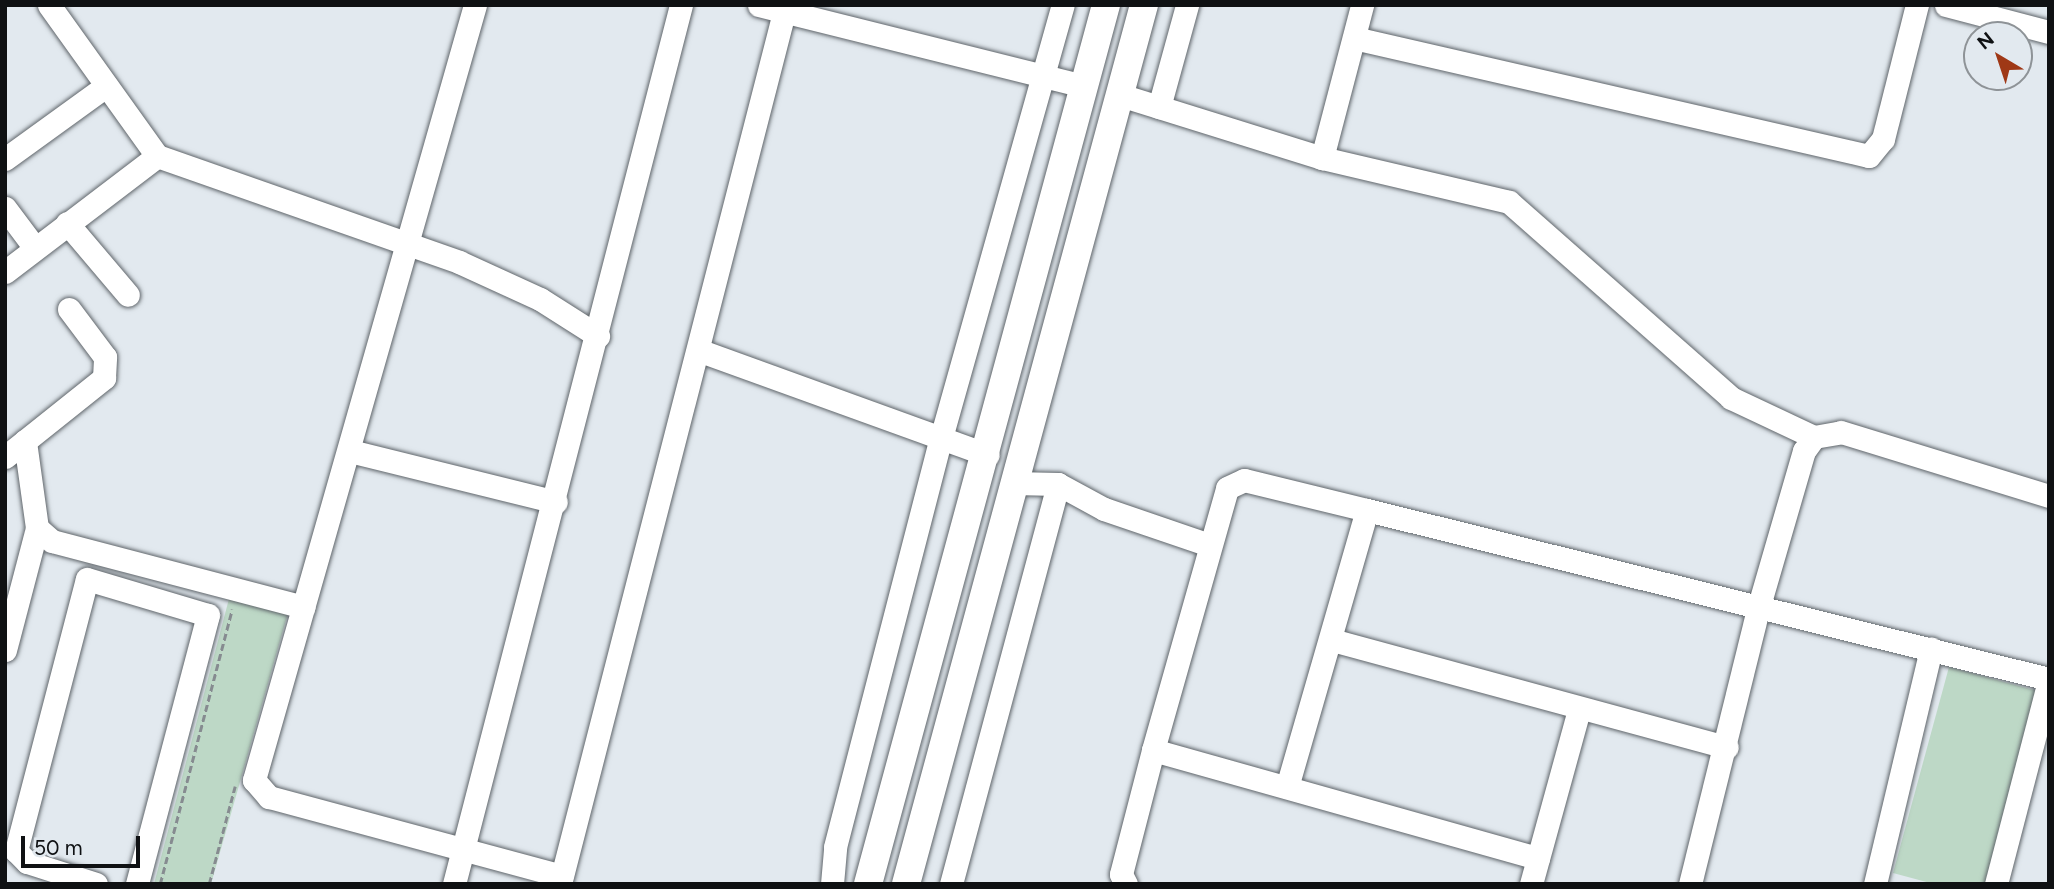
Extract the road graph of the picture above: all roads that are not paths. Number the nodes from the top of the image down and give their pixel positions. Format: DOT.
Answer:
graph roads {
  1 [pos="50,5"];
  2 [pos="475,5"];
  3 [pos="681,5"];
  4 [pos="759,5"];
  5 [pos="1063,5"];
  6 [pos="1106,5"];
  7 [pos="1144,5"];
  8 [pos="1187,5"];
  9 [pos="1362,5"];
  10 [pos="1917,5"];
  11 [pos="1947,5"];
  12 [pos="1995,11"];
  13 [pos="784,12"];
  14 [pos="841,13"];
  15 [pos="2049,32"];
  16 [pos="1354,38"];
  17 [pos="1044,79"];
  18 [pos="106,86"];
  19 [pos="1084,86"];
  20 [pos="1120,95"];
  21 [pos="1159,107"];
  22 [pos="157,156"];
  23 [pos="1322,158"];
  24 [pos="5,159"];
  25 [pos="5,208"];
  26 [pos="67,223"];
  27 [pos="405,242"];
  28 [pos="35,248"];
  29 [pos="5,272"];
  30 [pos="128,295"];
  31 [pos="69,309"];
  32 [pos="598,336"];
  33 [pos="698,350"];
  34 [pos="1814,437"];
  35 [pos="941,438"];
  36 [pos="25,441"];
  37 [pos="350,451"];
  38 [pos="988,454"];
  39 [pos="5,457"];
  40 [pos="1013,483"];
  41 [pos="1058,484"];
  42 [pos="2049,496"];
  43 [pos="556,502"];
  44 [pos="1367,510"];
  45 [pos="37,528"];
  46 [pos="1209,545"];
  47 [pos="304,607"];
  48 [pos="1758,609"];
  49 [pos="1332,640"];
  50 [pos="1931,649"];
  51 [pos="5,650"];
  52 [pos="2049,680"];
  53 [pos="1579,710"];
  54 [pos="1727,747"];
  55 [pos="1153,750"];
  56 [pos="1287,787"];
  57 [pos="462,851"];
  58 [pos="1538,858"];
  59 [pos="561,880"];
  60 [pos="96,884"];
  61 [pos="137,884"];
  62 [pos="454,884"];
  63 [pos="832,884"];
  64 [pos="868,884"];
  65 [pos="906,884"];
  66 [pos="951,884"];
  67 [pos="1126,884"];
  68 [pos="1531,884"];
  69 [pos="1690,884"];
  70 [pos="1875,884"];
  71 [pos="1996,884"];
  1 -- 18 [label="street"];
  2 -- 27 [label="street"];
  3 -- 32 [label="street"];
  4 -- 13 [label="street"];
  5 -- 17 [label="street"];
  6 -- 19 [label="main road"];
  7 -- 20 [label="main road"];
  8 -- 21 [label="street"];
  9 -- 16 [label="street"];
  10 -- 16 [label="street"];
  11 -- 12 [label="street"];
  12 -- 15 [label="street"];
  13 -- 14 [label="street"];
  13 -- 33 [label="street"];
  14 -- 17 [label="street"];
  16 -- 23 [label="street"];
  17 -- 19 [label="street"];
  17 -- 35 [label="street"];
  18 -- 22 [label="street"];
  18 -- 24 [label="street"];
  19 -- 20 [label="main road"];
  19 -- 38 [label="main road"];
  20 -- 21 [label="street"];
  20 -- 40 [label="main road"];
  21 -- 23 [label="street"];
  22 -- 26 [label="street"];
  22 -- 27 [label="street"];
  23 -- 34 [label="street"];
  25 -- 28 [label="street"];
  26 -- 28 [label="street"];
  26 -- 30 [label="street"];
  27 -- 32 [label="street"];
  27 -- 37 [label="street"];
  28 -- 29 [label="street"];
  31 -- 36 [label="street"];
  32 -- 43 [label="street"];
  33 -- 35 [label="street"];
  33 -- 59 [label="street"];
  34 -- 42 [label="street"];
  34 -- 48 [label="street"];
  35 -- 38 [label="street"];
  35 -- 63 [label="street"];
  36 -- 39 [label="street"];
  36 -- 45 [label="street"];
  37 -- 43 [label="street"];
  37 -- 47 [label="street"];
  38 -- 64 [label="main road"];
  40 -- 41 [label="street"];
  40 -- 65 [label="main road"];
  41 -- 46 [label="street"];
  41 -- 66 [label="street"];
  43 -- 57 [label="street"];
  44 -- 46 [label="street"];
  44 -- 48 [label="street"];
  44 -- 49 [label="street"];
  45 -- 47 [label="street"];
  45 -- 51 [label="street"];
  46 -- 55 [label="street"];
  47 -- 57 [label="street"];
  48 -- 50 [label="street"];
  48 -- 54 [label="street"];
  49 -- 53 [label="street"];
  49 -- 56 [label="street"];
  50 -- 52 [label="street"];
  50 -- 70 [label="street"];
  52 -- 71 [label="street"];
  53 -- 54 [label="street"];
  53 -- 58 [label="street"];
  54 -- 69 [label="street"];
  55 -- 56 [label="street"];
  55 -- 67 [label="street"];
  56 -- 58 [label="street"];
  57 -- 59 [label="street"];
  57 -- 62 [label="street"];
  58 -- 68 [label="street"];
  60 -- 61 [label="street"];
}
